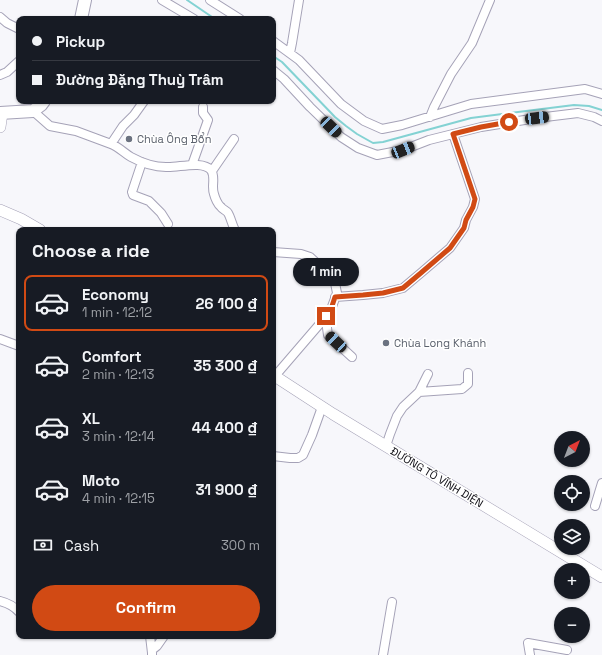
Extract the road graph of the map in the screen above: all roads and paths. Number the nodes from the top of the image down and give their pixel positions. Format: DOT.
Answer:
graph roads {
  1 [pos="85,0"];
  2 [pos="162,0"];
  3 [pos="210,0"];
  4 [pos="299,0"];
  5 [pos="490,0"];
  6 [pos="82,16"];
  7 [pos="189,16"];
  8 [pos="235,16"];
  9 [pos="0,17"];
  10 [pos="16,28"];
  11 [pos="276,42"];
  12 [pos="290,53"];
  13 [pos="16,64"];
  14 [pos="276,72"];
  15 [pos="0,76"];
  16 [pos="602,94"];
  17 [pos="42,104"];
  18 [pos="142,104"];
  19 [pos="203,107"];
  20 [pos="33,111"];
  21 [pos="1,113"];
  22 [pos="430,117"];
  23 [pos="602,121"];
  24 [pos="0,127"];
  25 [pos="453,134"];
  26 [pos="234,139"];
  27 [pos="111,144"];
  28 [pos="142,162"];
  29 [pos="192,165"];
  30 [pos="212,171"];
  31 [pos="0,210"];
  32 [pos="168,224"];
  33 [pos="35,227"];
  34 [pos="234,227"];
  35 [pos="276,252"];
  36 [pos="335,297"];
  37 [pos="326,316"];
  38 [pos="0,339"];
  39 [pos="16,345"];
  40 [pos="352,357"];
  41 [pos="468,373"];
  42 [pos="276,374"];
  43 [pos="428,374"];
  44 [pos="276,377"];
  45 [pos="419,392"];
  46 [pos="322,407"];
  47 [pos="386,446"];
  48 [pos="276,456"];
  49 [pos="602,483"];
  50 [pos="595,506"];
  51 [pos="602,577"];
  52 [pos="0,601"];
  53 [pos="392,602"];
  54 [pos="16,609"];
  55 [pos="151,639"];
  56 [pos="162,639"];
  57 [pos="568,650"];
  58 [pos="153,653"];
  59 [pos="383,655"];
  60 [pos="530,655"];
  1 -- 6 [label="main road"];
  2 -- 7 [label="street"];
  3 -- 8 [label="street"];
  4 -- 12 [label="street"];
  5 -- 22 [label="street"];
  9 -- 10 [label="street"];
  11 -- 12 [label="street"];
  12 -- 22 [label="street"];
  13 -- 15 [label="street"];
  14 -- 25 [label="street"];
  16 -- 22 [label="street"];
  17 -- 20 [label="main road"];
  18 -- 27 [label="street"];
  19 -- 29 [label="street"];
  20 -- 21 [label="main road"];
  20 -- 27 [label="street"];
  21 -- 24 [label="main road"];
  23 -- 25 [label="street"];
  25 -- 36 [label="street"];
  26 -- 30 [label="street"];
  27 -- 28 [label="street"];
  28 -- 29 [label="street"];
  28 -- 32 [label="street"];
  29 -- 30 [label="street"];
  30 -- 34 [label="street"];
  31 -- 33 [label="main road"];
  35 -- 36 [label="street"];
  36 -- 37 [label="street"];
  37 -- 40 [label="street"];
  37 -- 42 [label="street"];
  38 -- 39 [label="street"];
  41 -- 45 [label="street"];
  43 -- 45 [label="street"];
  44 -- 46 [label="main road, ĐƯỜNG TÔ VĨNH DIỆN"];
  45 -- 47 [label="street"];
  46 -- 47 [label="main road, ĐƯỜNG TÔ VĨNH DIỆN"];
  46 -- 48 [label="street"];
  47 -- 51 [label="main road, ĐƯỜNG TÔ VĨNH DIỆN"];
  49 -- 50 [label="street"];
  52 -- 54 [label="street"];
  53 -- 59 [label="street"];
  55 -- 58 [label="street"];
  56 -- 58 [label="street"];
  57 -- 60 [label="street"];
}
